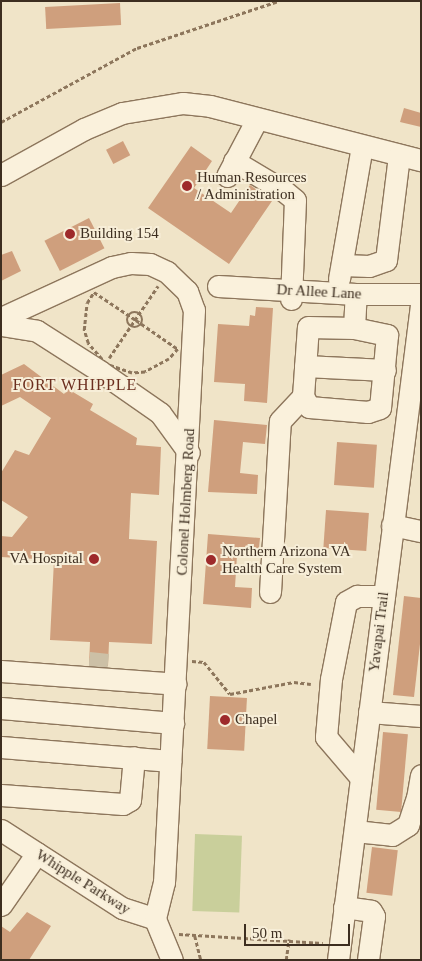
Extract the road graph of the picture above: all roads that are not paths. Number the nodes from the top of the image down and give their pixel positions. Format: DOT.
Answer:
graph roads {
  1 [pos="257,119"];
  2 [pos="362,146"];
  3 [pos="399,156"];
  4 [pos="421,160"];
  5 [pos="1,175"];
  6 [pos="342,265"];
  7 [pos="218,286"];
  8 [pos="347,294"];
  9 [pos="421,294"];
  10 [pos="291,295"];
  11 [pos="421,305"];
  12 [pos="1,318"];
  13 [pos="1,325"];
  14 [pos="354,328"];
  15 [pos="419,342"];
  16 [pos="304,366"];
  17 [pos="386,370"];
  18 [pos="303,396"];
  19 [pos="412,437"];
  20 [pos="189,454"];
  21 [pos="392,525"];
  22 [pos="421,531"];
  23 [pos="270,592"];
  24 [pos="384,596"];
  25 [pos="1,671"];
  26 [pos="63,675"];
  27 [pos="130,680"];
  28 [pos="176,684"];
  29 [pos="1,708"];
  30 [pos="368,712"];
  31 [pos="421,716"];
  32 [pos="173,723"];
  33 [pos="1,747"];
  34 [pos="134,757"];
  35 [pos="170,761"];
  36 [pos="421,775"];
  37 [pos="361,778"];
  38 [pos="1,795"];
  39 [pos="1,830"];
  40 [pos="355,830"];
  41 [pos="37,854"];
  42 [pos="1,905"];
  43 [pos="344,907"];
  44 [pos="155,919"];
  45 [pos="334,952"];
  46 [pos="172,960"];
  47 [pos="368,960"];
  1 -- 2 [label="lane"];
  1 -- 5 [label="lane"];
  1 -- 10 [label="lane"];
  2 -- 3 [label="lane"];
  2 -- 6 [label="lane"];
  3 -- 4 [label="lane"];
  3 -- 6 [label="lane"];
  6 -- 8 [label="lane"];
  7 -- 10 [label="lane, Dr Allee Lane"];
  8 -- 9 [label="lane, Dr Allee Lane"];
  8 -- 10 [label="lane, Dr Allee Lane"];
  8 -- 14 [label="lane"];
  11 -- 15 [label="lane, Yavapai Trail"];
  12 -- 20 [label="lane, Colonel Holmberg Road"];
  13 -- 20 [label="lane"];
  14 -- 16 [label="lane"];
  14 -- 17 [label="lane"];
  15 -- 19 [label="lane, Yavapai Trail"];
  16 -- 17 [label="lane"];
  16 -- 18 [label="lane"];
  17 -- 18 [label="lane"];
  18 -- 23 [label="lane"];
  19 -- 21 [label="lane, Yavapai Trail"];
  20 -- 28 [label="lane, Colonel Holmberg Road"];
  21 -- 22 [label="lane"];
  21 -- 24 [label="lane, Yavapai Trail"];
  24 -- 30 [label="lane, Yavapai Trail"];
  24 -- 37 [label="lane"];
  25 -- 26 [label="lane"];
  26 -- 27 [label="lane"];
  26 -- 27 [label="lane"];
  27 -- 28 [label="lane"];
  28 -- 32 [label="lane, Colonel Holmberg Road"];
  29 -- 32 [label="lane"];
  30 -- 31 [label="lane"];
  30 -- 37 [label="lane, Yavapai Trail"];
  32 -- 35 [label="lane, Colonel Holmberg Road"];
  33 -- 34 [label="lane"];
  34 -- 35 [label="lane"];
  34 -- 38 [label="lane"];
  35 -- 44 [label="lane, Colonel Holmberg Road"];
  36 -- 40 [label="lane"];
  37 -- 40 [label="lane, Yavapai Trail"];
  39 -- 41 [label="lane, Whipple Parkway"];
  40 -- 43 [label="lane, Yavapai Trail"];
  41 -- 42 [label="lane"];
  41 -- 44 [label="lane, Whipple Parkway"];
  43 -- 45 [label="lane, Yavapai Trail"];
  43 -- 47 [label="lane"];
  44 -- 46 [label="lane"];
}
